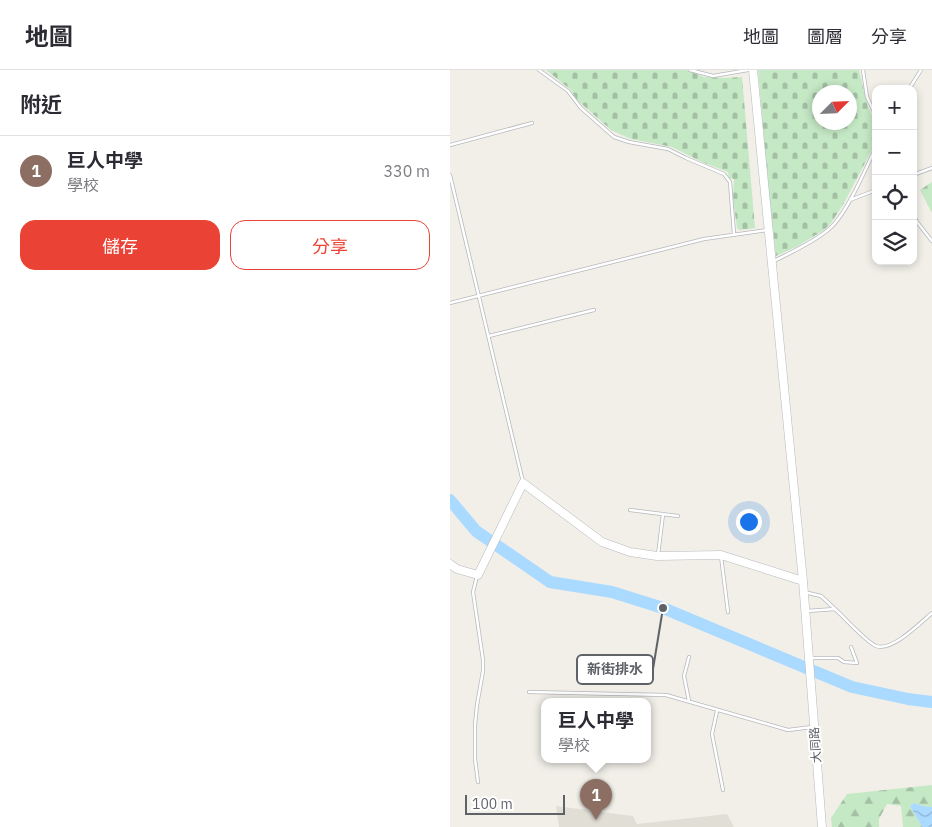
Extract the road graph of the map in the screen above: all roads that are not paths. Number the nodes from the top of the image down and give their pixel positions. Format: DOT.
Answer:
graph roads {
  1 [pos="539,70"];
  2 [pos="690,70"];
  3 [pos="748,70"];
  4 [pos="753,70"];
  5 [pos="863,70"];
  6 [pos="920,70"];
  7 [pos="911,85"];
  8 [pos="872,108"];
  9 [pos="532,123"];
  10 [pos="450,146"];
  11 [pos="872,155"];
  12 [pos="932,168"];
  13 [pos="450,175"];
  14 [pos="915,175"];
  15 [pos="872,191"];
  16 [pos="849,200"];
  17 [pos="916,220"];
  18 [pos="769,229"];
  19 [pos="734,234"];
  20 [pos="932,241"];
  21 [pos="773,262"];
  22 [pos="478,294"];
  23 [pos="450,303"];
  24 [pos="594,310"];
  25 [pos="489,336"];
  26 [pos="523,483"];
  27 [pos="630,510"];
  28 [pos="663,514"];
  29 [pos="678,516"];
  30 [pos="721,555"];
  31 [pos="657,556"];
  32 [pos="450,564"];
  33 [pos="454,570"];
  34 [pos="478,575"];
  35 [pos="803,581"];
  36 [pos="804,592"];
  37 [pos="835,609"];
  38 [pos="728,612"];
  39 [pos="805,612"];
  40 [pos="932,613"];
  41 [pos="851,647"];
  42 [pos="689,657"];
  43 [pos="810,661"];
  44 [pos="529,692"];
  45 [pos="688,701"];
  46 [pos="717,711"];
  47 [pos="814,727"];
  48 [pos="478,782"];
  49 [pos="722,790"];
  50 [pos="822,827"];
  1 -- 19 [label="lane"];
  2 -- 3 [label="lane"];
  4 -- 18 [label="street, 大同路"];
  5 -- 8 [label="lane"];
  6 -- 7 [label="lane"];
  9 -- 10 [label="lane"];
  11 -- 16 [label="lane"];
  12 -- 14 [label="lane"];
  13 -- 22 [label="lane"];
  15 -- 16 [label="lane"];
  16 -- 21 [label="lane"];
  17 -- 20 [label="lane"];
  18 -- 19 [label="lane"];
  18 -- 21 [label="street, 大同路"];
  19 -- 22 [label="lane"];
  21 -- 35 [label="street, 大同路"];
  22 -- 23 [label="lane"];
  22 -- 25 [label="lane"];
  24 -- 25 [label="lane"];
  25 -- 26 [label="lane"];
  26 -- 31 [label="street"];
  26 -- 34 [label="street"];
  27 -- 28 [label="lane"];
  28 -- 29 [label="lane"];
  28 -- 31 [label="lane"];
  30 -- 31 [label="street"];
  30 -- 35 [label="street"];
  30 -- 38 [label="lane"];
  32 -- 33 [label="street"];
  33 -- 34 [label="street"];
  34 -- 48 [label="lane"];
  35 -- 36 [label="street, 大同路"];
  36 -- 37 [label="lane"];
  36 -- 39 [label="street, 大同路"];
  37 -- 39 [label="lane"];
  37 -- 40 [label="lane"];
  39 -- 43 [label="street, 大同路"];
  41 -- 43 [label="lane"];
  42 -- 45 [label="lane"];
  43 -- 47 [label="street, 大同路"];
  44 -- 45 [label="lane"];
  45 -- 46 [label="lane"];
  46 -- 47 [label="lane"];
  46 -- 49 [label="lane"];
  47 -- 50 [label="street, 大同路"];
}
